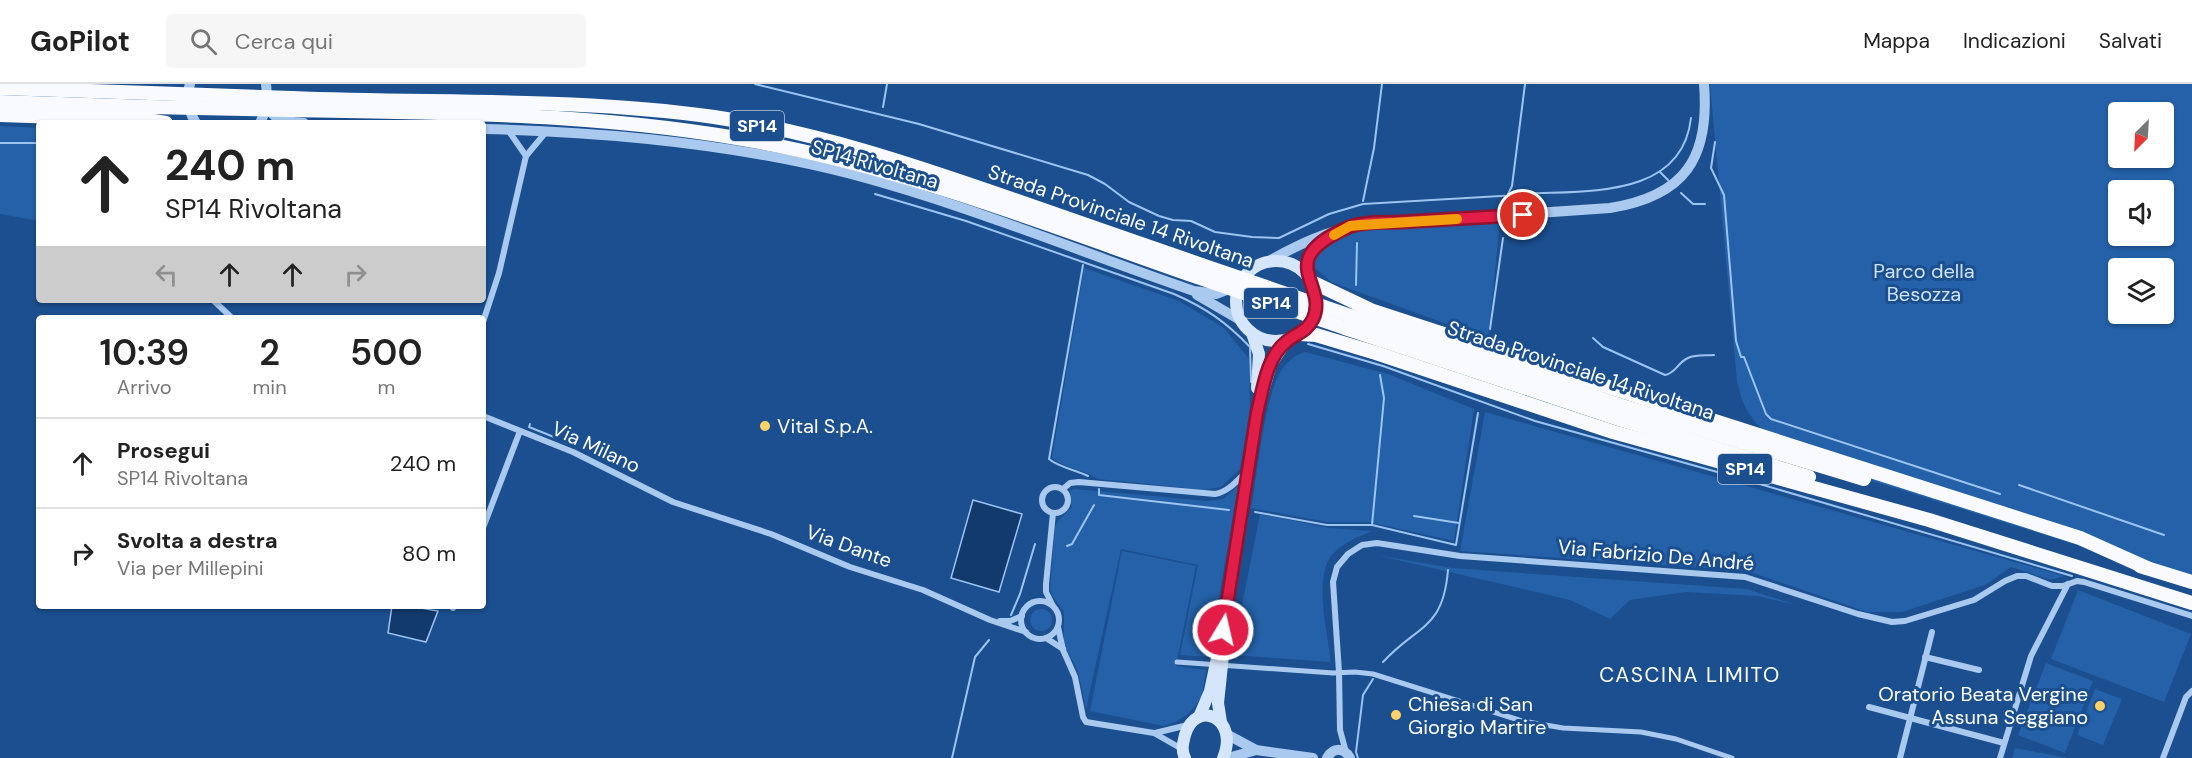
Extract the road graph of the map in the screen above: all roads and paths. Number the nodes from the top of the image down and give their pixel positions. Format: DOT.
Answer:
graph roads {
  1 [pos="190,84"];
  2 [pos="266,84"];
  3 [pos="1704,84"];
  4 [pos="0,87"];
  5 [pos="150,100"];
  6 [pos="0,102"];
  7 [pos="268,105"];
  8 [pos="0,115"];
  9 [pos="147,120"];
  10 [pos="195,120"];
  11 [pos="261,120"];
  12 [pos="284,120"];
  13 [pos="486,129"];
  14 [pos="508,130"];
  15 [pos="546,132"];
  16 [pos="526,156"];
  17 [pos="1350,226"];
  18 [pos="1269,261"];
  19 [pos="1311,281"];
  20 [pos="1172,284"];
  21 [pos="1240,284"];
  22 [pos="216,303"];
  23 [pos="229,315"];
  24 [pos="485,315"];
  25 [pos="1240,320"];
  26 [pos="1348,322"];
  27 [pos="1252,333"];
  28 [pos="1293,337"];
  29 [pos="1257,413"];
  30 [pos="486,417"];
  31 [pos="520,431"];
  32 [pos="1248,469"];
  33 [pos="1063,489"];
  34 [pos="694,510"];
  35 [pos="1053,513"];
  36 [pos="486,520"];
  37 [pos="2148,568"];
  38 [pos="2192,582"];
  39 [pos="1046,584"];
  40 [pos="2068,584"];
  41 [pos="2192,596"];
  42 [pos="1035,602"];
  43 [pos="2192,603"];
  44 [pos="1053,606"];
  45 [pos="1022,616"];
  46 [pos="2192,616"];
  47 [pos="990,620"];
  48 [pos="1058,627"];
  49 [pos="1026,632"];
  50 [pos="1932,632"];
  51 [pos="1046,638"];
  52 [pos="1063,650"];
  53 [pos="1926,657"];
  54 [pos="1177,662"];
  55 [pos="1219,664"];
  56 [pos="1978,670"];
  57 [pos="1339,672"];
  58 [pos="2192,691"];
  59 [pos="1869,707"];
  60 [pos="1198,717"];
  61 [pos="1910,719"];
  62 [pos="1221,722"];
  63 [pos="1188,725"];
  64 [pos="1341,730"];
  65 [pos="1154,734"];
  66 [pos="1228,735"];
  67 [pos="2004,743"];
  68 [pos="1256,750"];
  69 [pos="1184,754"];
  70 [pos="1337,755"];
  71 [pos="1223,758"];
  72 [pos="1228,758"];
  73 [pos="1314,758"];
  74 [pos="1732,758"];
  75 [pos="1900,758"];
  76 [pos="2000,758"];
  77 [pos="2163,758"];
  1 -- 10 [label="street"];
  2 -- 7 [label="street"];
  3 -- 17 [label="street"];
  4 -- 5 [label="highway, Strada Provinciale 14 Rivoltana / SP14"];
  5 -- 6 [label="highway, Strada Provinciale 14 Rivoltana / SP14"];
  5 -- 26 [label="highway, Strada Provinciale 14 Rivoltana / SP14, bridge"];
  7 -- 11 [label="street"];
  7 -- 12 [label="street"];
  8 -- 9 [label="highway"];
  13 -- 14 [label="street, SP14 Rivoltana"];
  14 -- 15 [label="street, SP14 Rivoltana"];
  14 -- 16 [label="street"];
  15 -- 16 [label="street"];
  15 -- 20 [label="street, SP14 Rivoltana"];
  16 -- 24 [label="street"];
  17 -- 18 [label="street"];
  17 -- 19 [label="street"];
  18 -- 19 [label="main road"];
  18 -- 21 [label="main road, SP14 Rivoltana"];
  19 -- 28 [label="main road"];
  19 -- 37 [label="highway, SP14"];
  20 -- 21 [label="street, SP14 Rivoltana"];
  20 -- 25 [label="street, SP14 Rivoltana"];
  21 -- 25 [label="main road"];
  22 -- 23 [label="street"];
  25 -- 27 [label="main road, SP14 Rivoltana"];
  26 -- 37 [label="highway, Strada Provinciale 14 Rivoltana / SP14"];
  26 -- 41 [label="highway, Strada Provinciale 14 Rivoltana / SP14"];
  27 -- 28 [label="main road"];
  27 -- 29 [label="main road"];
  28 -- 29 [label="main road"];
  28 -- 43 [label="highway, SP14"];
  29 -- 32 [label="main road"];
  30 -- 31 [label="street, Via Milano"];
  31 -- 34 [label="street, Via Milano"];
  31 -- 36 [label="street"];
  32 -- 33 [label="street"];
  32 -- 55 [label="main road"];
  33 -- 35 [label="street"];
  33 -- 35 [label="street"];
  34 -- 47 [label="street, Via Dante"];
  35 -- 39 [label="street"];
  37 -- 38 [label="highway, Strada Provinciale 14 Rivoltana / SP14"];
  39 -- 42 [label="street"];
  39 -- 44 [label="street"];
  40 -- 46 [label="street, Via Fabrizio De André"];
  40 -- 57 [label="street, Via Fabrizio De André"];
  40 -- 67 [label="street"];
  42 -- 44 [label="street"];
  42 -- 45 [label="street"];
  44 -- 48 [label="street"];
  45 -- 47 [label="street"];
  45 -- 49 [label="street"];
  47 -- 49 [label="street, Via Dante"];
  48 -- 51 [label="street"];
  48 -- 52 [label="street"];
  49 -- 51 [label="street"];
  50 -- 53 [label="street"];
  51 -- 52 [label="street"];
  52 -- 65 [label="street"];
  53 -- 56 [label="street"];
  53 -- 61 [label="street"];
  54 -- 55 [label="street"];
  55 -- 57 [label="street"];
  55 -- 60 [label="main road"];
  55 -- 62 [label="main road"];
  57 -- 64 [label="street, Via Fabrizio De André"];
  57 -- 74 [label="street"];
  58 -- 77 [label="street"];
  59 -- 61 [label="street"];
  60 -- 62 [label="main road"];
  60 -- 63 [label="main road"];
  61 -- 67 [label="street"];
  61 -- 75 [label="street"];
  62 -- 66 [label="main road"];
  63 -- 65 [label="street"];
  63 -- 69 [label="main road"];
  64 -- 70 [label="street"];
  64 -- 70 [label="street"];
  65 -- 69 [label="street"];
  66 -- 68 [label="street"];
  66 -- 71 [label="main road"];
  67 -- 76 [label="street"];
  68 -- 72 [label="street"];
  68 -- 73 [label="street"];
  70 -- 73 [label="street"];
}
